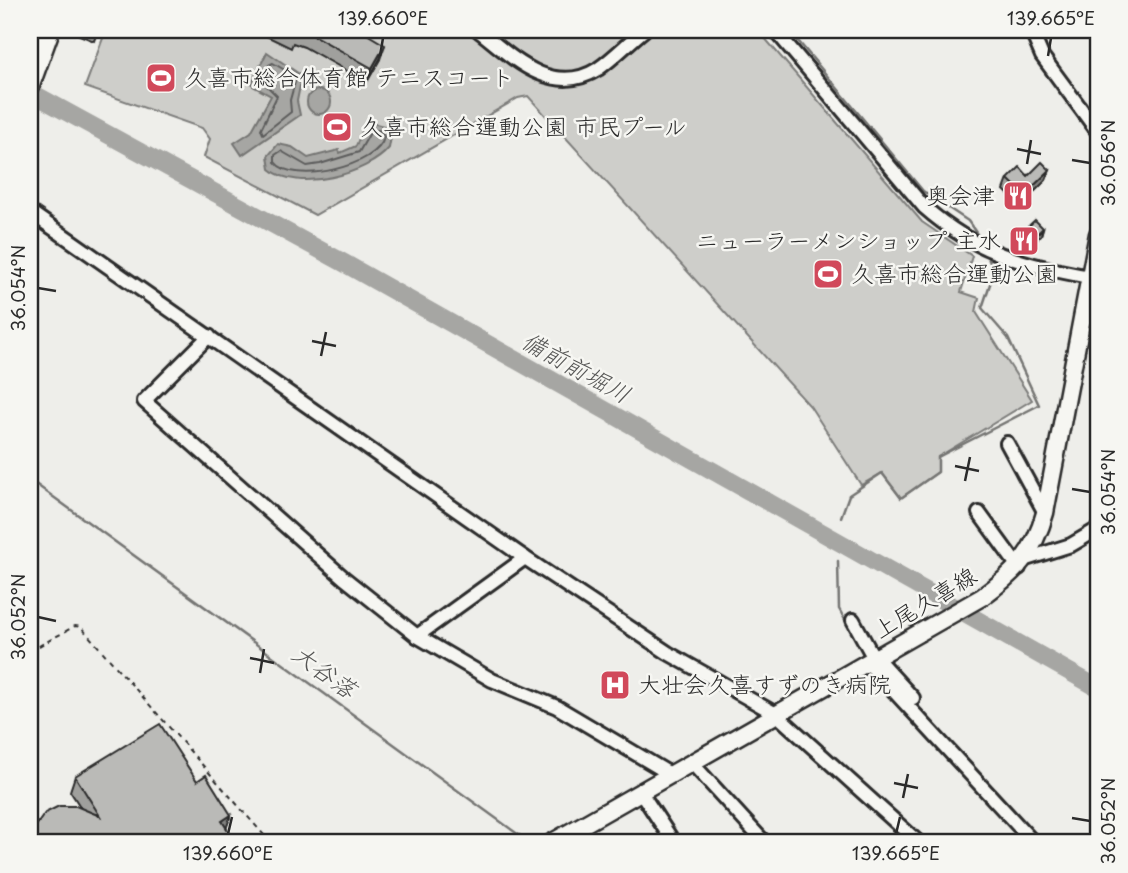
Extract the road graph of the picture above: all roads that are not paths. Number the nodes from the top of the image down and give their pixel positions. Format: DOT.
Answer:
graph roads {
  1 [pos="39,30"];
  2 [pos="51,30"];
  3 [pos="478,30"];
  4 [pos="644,30"];
  5 [pos="775,30"];
  6 [pos="1031,30"];
  7 [pos="30,55"];
  8 [pos="32,83"];
  9 [pos="1098,132"];
  10 [pos="30,212"];
  11 [pos="1098,234"];
  12 [pos="1090,277"];
  13 [pos="1098,313"];
  14 [pos="1082,320"];
  15 [pos="209,336"];
  16 [pos="1007,443"];
  17 [pos="979,513"];
  18 [pos="1045,513"];
  19 [pos="1098,528"];
  20 [pos="527,560"];
  21 [pos="1023,563"];
  22 [pos="853,620"];
  23 [pos="420,638"];
  24 [pos="872,660"];
  25 [pos="913,698"];
  26 [pos="776,714"];
  27 [pos="691,762"];
  28 [pos="670,774"];
  29 [pos="640,791"];
  30 [pos="551,843"];
  31 [pos="674,843"];
  32 [pos="765,843"];
  33 [pos="919,843"];
  34 [pos="1034,843"];
  1 -- 7 [label="main road"];
  2 -- 8 [label="main road"];
  3 -- 4 [label="street"];
  5 -- 12 [label="street"];
  6 -- 9 [label="street"];
  10 -- 15 [label="street"];
  11 -- 12 [label="main road"];
  12 -- 14 [label="main road"];
  13 -- 14 [label="street"];
  14 -- 18 [label="main road"];
  15 -- 20 [label="street"];
  15 -- 23 [label="street"];
  16 -- 18 [label="street"];
  17 -- 21 [label="street"];
  18 -- 21 [label="main road"];
  19 -- 21 [label="street"];
  20 -- 23 [label="street"];
  20 -- 26 [label="street"];
  21 -- 24 [label="main road, 上尾久喜線"];
  22 -- 24 [label="street"];
  23 -- 28 [label="street"];
  24 -- 25 [label="street"];
  24 -- 26 [label="main road, 上尾久喜線"];
  24 -- 34 [label="street"];
  26 -- 27 [label="main road, 上尾久喜線"];
  26 -- 33 [label="street"];
  27 -- 28 [label="main road, 上尾久喜線"];
  27 -- 32 [label="street"];
  28 -- 29 [label="main road, 上尾久喜線"];
  29 -- 30 [label="main road, 上尾久喜線"];
  29 -- 31 [label="street"];
}
